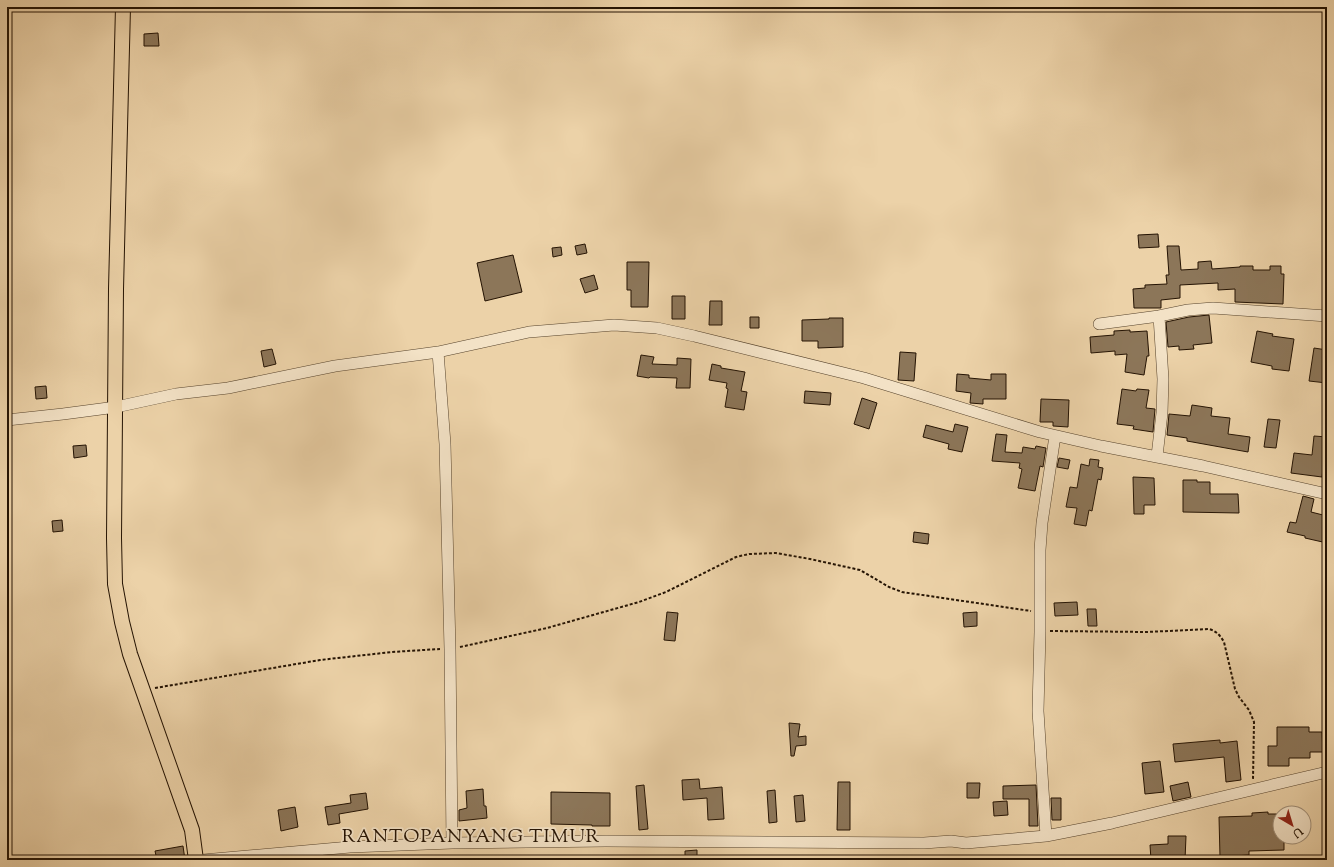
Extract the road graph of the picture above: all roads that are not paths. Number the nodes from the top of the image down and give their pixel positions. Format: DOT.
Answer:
graph roads {
  1 [pos="123,7"];
  2 [pos="1159,316"];
  3 [pos="1327,316"];
  4 [pos="1099,324"];
  5 [pos="438,352"];
  6 [pos="116,407"];
  7 [pos="7,420"];
  8 [pos="1056,436"];
  9 [pos="1157,456"];
  10 [pos="1327,494"];
  11 [pos="1327,772"];
  12 [pos="1046,836"];
  13 [pos="452,843"];
  14 [pos="196,860"];
  15 [pos="203,860"];
  1 -- 6 [label="main road"];
  2 -- 3 [label="street"];
  2 -- 4 [label="street"];
  2 -- 9 [label="street"];
  5 -- 6 [label="street"];
  5 -- 8 [label="street"];
  5 -- 13 [label="street"];
  6 -- 7 [label="street"];
  6 -- 14 [label="main road"];
  8 -- 9 [label="street"];
  8 -- 12 [label="street"];
  9 -- 10 [label="street"];
  11 -- 12 [label="street"];
  12 -- 13 [label="street"];
  13 -- 15 [label="street"];
}
